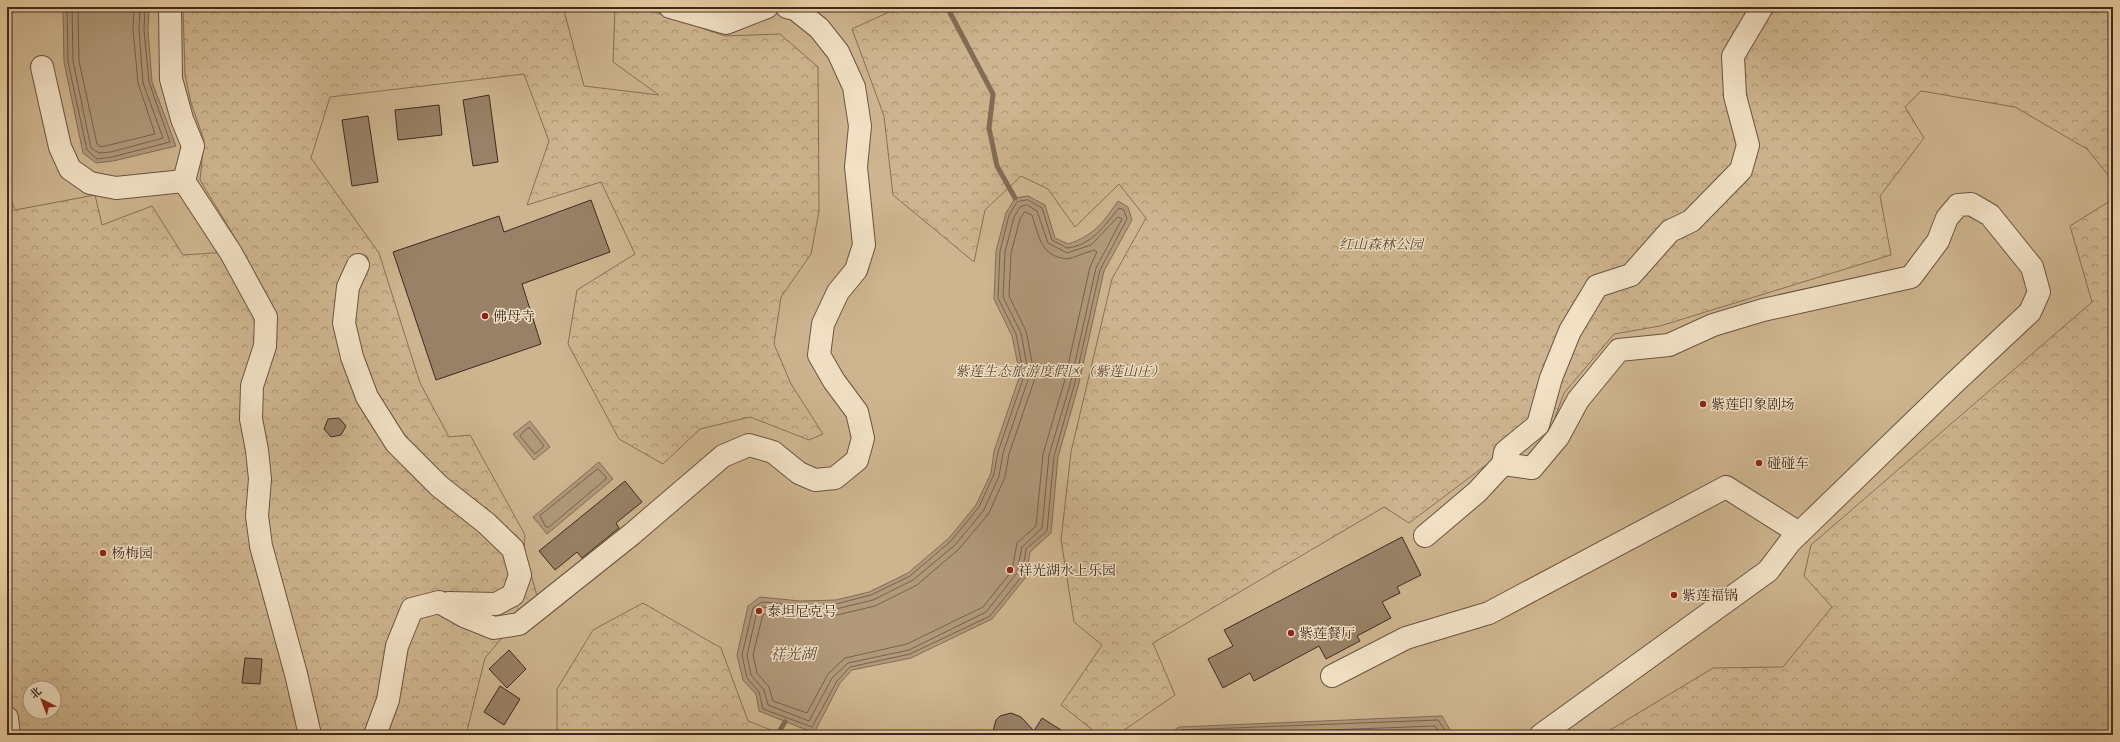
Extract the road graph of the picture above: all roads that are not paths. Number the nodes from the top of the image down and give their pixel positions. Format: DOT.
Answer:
graph roads {
  1 [pos="170,7"];
  2 [pos="670,7"];
  3 [pos="767,7"];
  4 [pos="787,7"];
  5 [pos="1762,7"];
  6 [pos="42,66"];
  7 [pos="184,181"];
  8 [pos="358,265"];
  9 [pos="1503,464"];
  10 [pos="1799,533"];
  11 [pos="1425,536"];
  12 [pos="439,602"];
  13 [pos="1332,676"];
  14 [pos="7,718"];
  15 [pos="9,735"];
  16 [pos="310,735"];
  17 [pos="375,735"];
  18 [pos="1541,735"];
  1 -- 7 [label="street"];
  2 -- 3 [label="street"];
  4 -- 12 [label="street"];
  5 -- 9 [label="street"];
  6 -- 7 [label="street"];
  7 -- 16 [label="street"];
  8 -- 12 [label="street"];
  9 -- 10 [label="street"];
  9 -- 11 [label="street"];
  10 -- 13 [label="street"];
  10 -- 18 [label="street"];
  12 -- 17 [label="street"];
  14 -- 15 [label="street"];
}
